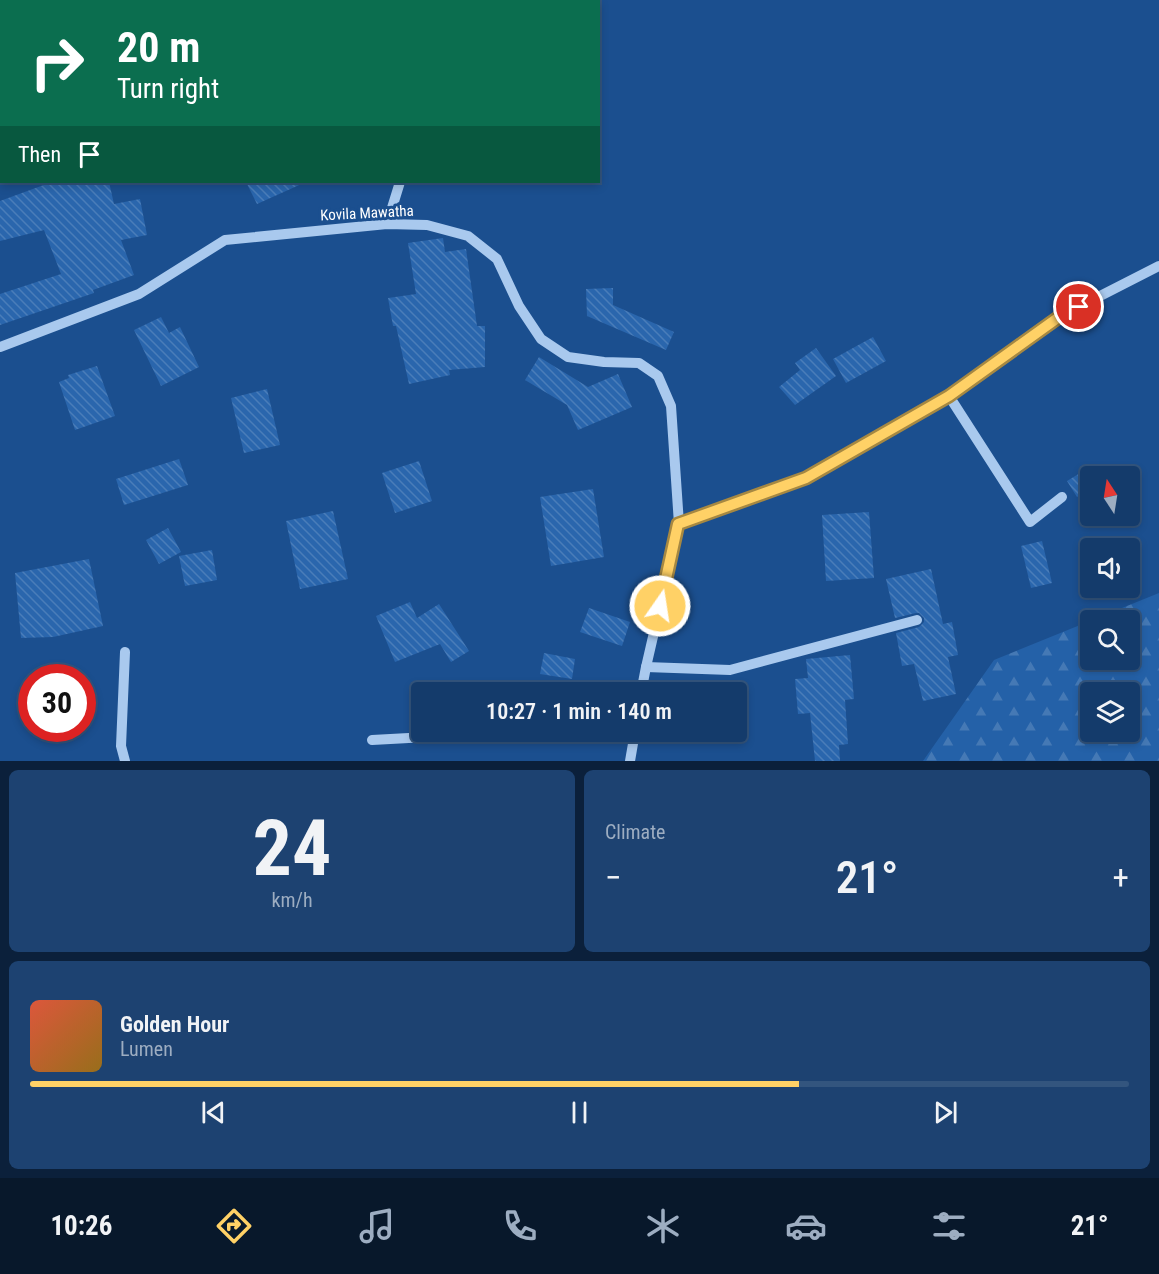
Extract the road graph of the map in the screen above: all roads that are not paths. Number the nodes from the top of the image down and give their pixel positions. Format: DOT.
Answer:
graph roads {
  1 [pos="400,183"];
  2 [pos="387,224"];
  3 [pos="1159,266"];
  4 [pos="0,347"];
  5 [pos="949,396"];
  6 [pos="1062,497"];
  7 [pos="678,524"];
  8 [pos="917,620"];
  9 [pos="125,652"];
  10 [pos="645,667"];
  11 [pos="643,682"];
  12 [pos="411,738"];
  13 [pos="372,740"];
  14 [pos="634,742"];
  15 [pos="125,761"];
  16 [pos="630,761"];
  1 -- 2 [label="street"];
  2 -- 4 [label="street, Kovila Mawatha"];
  2 -- 7 [label="street, Kovila Mawatha"];
  3 -- 5 [label="street"];
  5 -- 6 [label="street"];
  5 -- 7 [label="street"];
  7 -- 10 [label="street, Kovila Mawatha"];
  8 -- 10 [label="street"];
  9 -- 15 [label="street"];
  10 -- 11 [label="street, Kovila Mawatha"];
  12 -- 13 [label="street"];
  14 -- 16 [label="street"];
}
